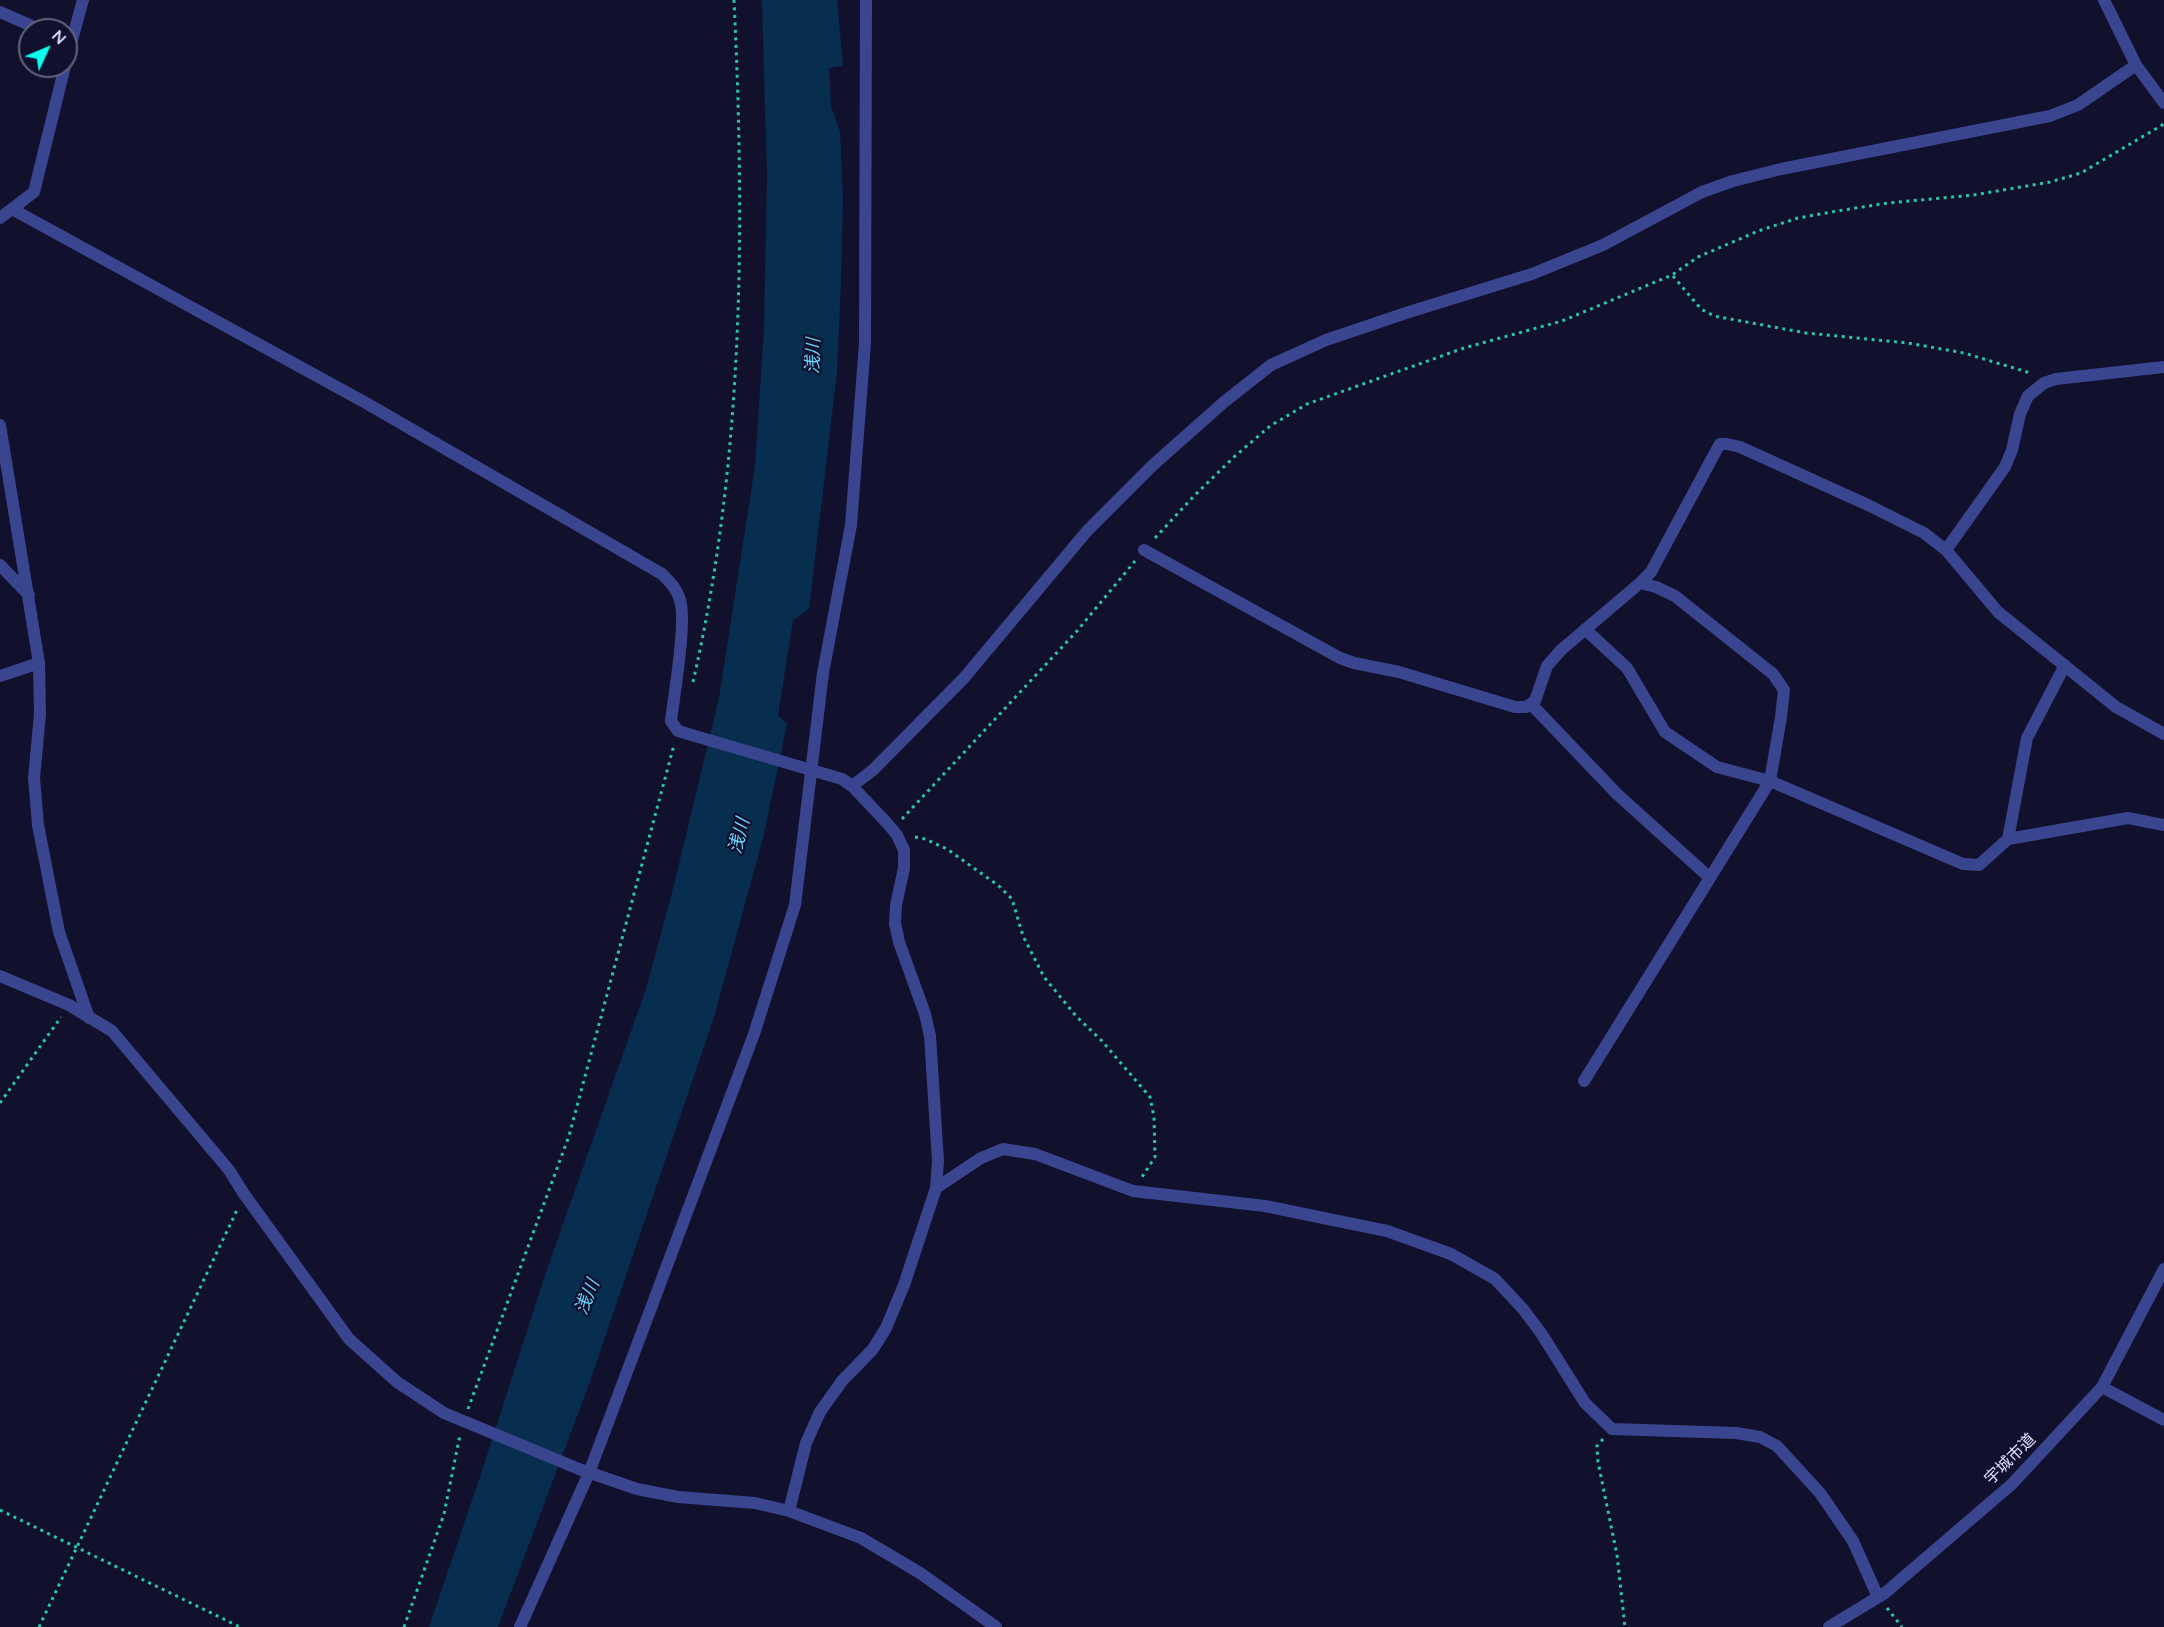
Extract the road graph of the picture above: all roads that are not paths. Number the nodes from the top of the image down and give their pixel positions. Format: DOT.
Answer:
graph roads {
  1 [pos="83,0"];
  2 [pos="866,0"];
  3 [pos="2104,0"];
  4 [pos="0,12"];
  5 [pos="77,18"];
  6 [pos="18,20"];
  7 [pos="2136,65"];
  8 [pos="62,78"];
  9 [pos="2164,103"];
  10 [pos="12,209"];
  11 [pos="0,218"];
  12 [pos="2164,367"];
  13 [pos="0,425"];
  14 [pos="1144,550"];
  15 [pos="1946,550"];
  16 [pos="0,565"];
  17 [pos="1640,583"];
  18 [pos="30,596"];
  19 [pos="1585,629"];
  20 [pos="39,663"];
  21 [pos="2065,665"];
  22 [pos="0,676"];
  23 [pos="1531,704"];
  24 [pos="2164,734"];
  25 [pos="806,769"];
  26 [pos="1770,781"];
  27 [pos="852,786"];
  28 [pos="2164,825"];
  29 [pos="2008,839"];
  30 [pos="1710,878"];
  31 [pos="0,976"];
  32 [pos="89,1018"];
  33 [pos="1584,1082"];
  34 [pos="936,1188"];
  35 [pos="2164,1269"];
  36 [pos="2102,1387"];
  37 [pos="2164,1420"];
  38 [pos="584,1471"];
  39 [pos="789,1511"];
  40 [pos="1878,1597"];
  41 [pos="520,1627"];
  42 [pos="996,1627"];
  43 [pos="1829,1627"];
  1 -- 5 [label="street"];
  2 -- 25 [label="street"];
  3 -- 7 [label="street"];
  4 -- 6 [label="street"];
  7 -- 9 [label="street"];
  7 -- 27 [label="street"];
  8 -- 10 [label="street"];
  10 -- 11 [label="street"];
  10 -- 25 [label="street"];
  12 -- 15 [label="street"];
  13 -- 18 [label="street"];
  14 -- 23 [label="street"];
  15 -- 17 [label="street"];
  15 -- 21 [label="street"];
  16 -- 18 [label="street"];
  17 -- 19 [label="street"];
  17 -- 26 [label="street"];
  18 -- 20 [label="street"];
  19 -- 23 [label="street"];
  19 -- 26 [label="street"];
  20 -- 22 [label="street"];
  20 -- 32 [label="street"];
  21 -- 24 [label="street"];
  21 -- 29 [label="street"];
  23 -- 30 [label="street"];
  25 -- 27 [label="street"];
  25 -- 38 [label="street"];
  26 -- 29 [label="street"];
  26 -- 30 [label="street"];
  27 -- 34 [label="street"];
  28 -- 29 [label="street"];
  30 -- 33 [label="street"];
  31 -- 32 [label="street"];
  32 -- 38 [label="street"];
  34 -- 39 [label="street"];
  34 -- 40 [label="street"];
  35 -- 36 [label="street, 宇城市道"];
  36 -- 37 [label="street"];
  36 -- 40 [label="street, 宇城市道"];
  38 -- 39 [label="street"];
  38 -- 41 [label="street"];
  39 -- 42 [label="street"];
  40 -- 43 [label="street, 宇城市道"];
}
